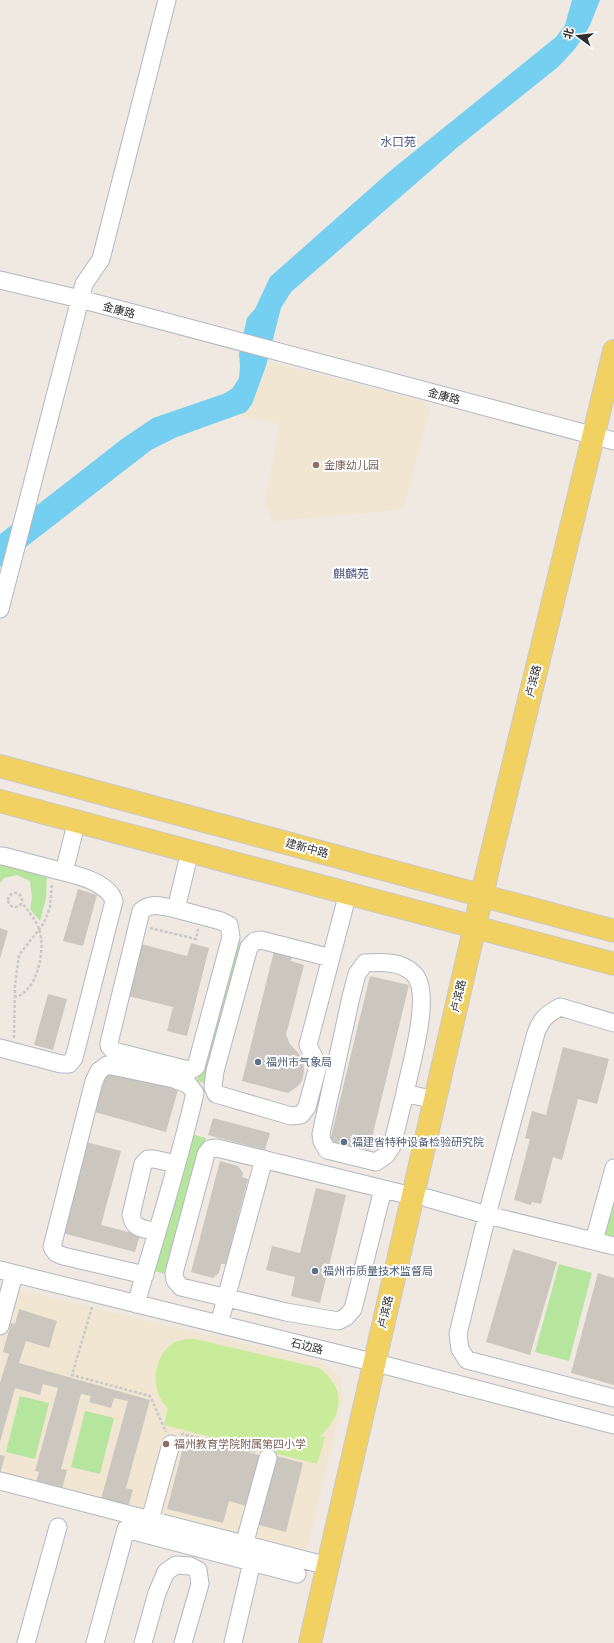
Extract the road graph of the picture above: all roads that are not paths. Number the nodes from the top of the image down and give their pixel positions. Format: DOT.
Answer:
graph roads {
  1 [pos="167,0"];
  2 [pos="0,280"];
  3 [pos="80,299"];
  4 [pos="614,351"];
  5 [pos="614,410"];
  6 [pos="605,439"];
  7 [pos="0,609"];
  8 [pos="0,766"];
  9 [pos="0,801"];
  10 [pos="78,820"];
  11 [pos="190,851"];
  12 [pos="0,856"];
  13 [pos="58,870"];
  14 [pos="348,893"];
  15 [pos="489,898"];
  16 [pos="176,909"];
  17 [pos="481,929"];
  18 [pos="614,931"];
  19 [pos="331,958"];
  20 [pos="614,964"];
  21 [pos="614,1023"];
  22 [pos="8,1050"];
  23 [pos="405,1093"];
  24 [pos="434,1100"];
  25 [pos="264,1159"];
  26 [pos="176,1164"];
  27 [pos="614,1168"];
  28 [pos="384,1189"];
  29 [pos="419,1197"];
  30 [pos="487,1215"];
  31 [pos="157,1232"];
  32 [pos="594,1241"];
  33 [pos="614,1246"];
  34 [pos="7,1272"];
  35 [pos="145,1275"];
  36 [pos="226,1298"];
  37 [pos="136,1304"];
  38 [pos="219,1324"];
  39 [pos="0,1326"];
  40 [pos="381,1364"];
  41 [pos="614,1398"];
  42 [pos="614,1425"];
  43 [pos="172,1441"];
  44 [pos="268,1458"];
  45 [pos="0,1482"];
  46 [pos="150,1520"];
  47 [pos="58,1527"];
  48 [pos="244,1545"];
  49 [pos="252,1562"];
  50 [pos="328,1566"];
  51 [pos="297,1574"];
  52 [pos="99,1642"];
  53 [pos="26,1643"];
  54 [pos="143,1643"];
  55 [pos="183,1643"];
  56 [pos="233,1643"];
  57 [pos="310,1643"];
  58 [pos="326,1643"];
  1 -- 3 [label="street"];
  2 -- 3 [label="street, 金康路"];
  3 -- 6 [label="street, 金康路"];
  3 -- 7 [label="street"];
  4 -- 6 [label="main road, 卢滨路"];
  5 -- 6 [label="main road"];
  6 -- 15 [label="main road, 卢滨路"];
  8 -- 15 [label="main road, 建新中路"];
  9 -- 10 [label="main road"];
  10 -- 11 [label="main road"];
  10 -- 13 [label="street"];
  11 -- 14 [label="main road"];
  11 -- 16 [label="street"];
  12 -- 13 [label="street"];
  13 -- 22 [label="street"];
  14 -- 17 [label="main road"];
  14 -- 19 [label="street"];
  15 -- 17 [label="main road, 卢滨路"];
  15 -- 18 [label="main road, 建新中路"];
  16 -- 16 [label="street"];
  17 -- 20 [label="main road"];
  17 -- 24 [label="main road, 卢滨路"];
  17 -- 29 [label="main road"];
  19 -- 19 [label="street"];
  21 -- 30 [label="street"];
  23 -- 23 [label="street"];
  23 -- 24 [label="street"];
  24 -- 29 [label="main road, 卢滨路"];
  25 -- 28 [label="street"];
  25 -- 36 [label="street"];
  25 -- 36 [label="street"];
  26 -- 31 [label="street"];
  26 -- 31 [label="street"];
  26 -- 35 [label="street"];
  27 -- 32 [label="street"];
  28 -- 29 [label="street"];
  28 -- 36 [label="street"];
  29 -- 30 [label="street"];
  29 -- 40 [label="main road, 卢滨路"];
  30 -- 32 [label="street"];
  30 -- 41 [label="street"];
  31 -- 35 [label="street"];
  32 -- 33 [label="street"];
  34 -- 37 [label="street, 石边路"];
  34 -- 39 [label="street"];
  35 -- 37 [label="street"];
  36 -- 38 [label="street"];
  37 -- 38 [label="street, 石边路"];
  38 -- 40 [label="street, 石边路"];
  40 -- 42 [label="street, 石边路"];
  40 -- 50 [label="main road, 卢滨路"];
  40 -- 58 [label="main road"];
  43 -- 46 [label="street"];
  44 -- 48 [label="street"];
  45 -- 46 [label="street"];
  46 -- 48 [label="street"];
  47 -- 53 [label="street"];
  48 -- 50 [label="street"];
  49 -- 51 [label="street"];
  49 -- 52 [label="street"];
  49 -- 56 [label="street"];
  50 -- 57 [label="main road, 卢滨路"];
  54 -- 55 [label="street"];
}
